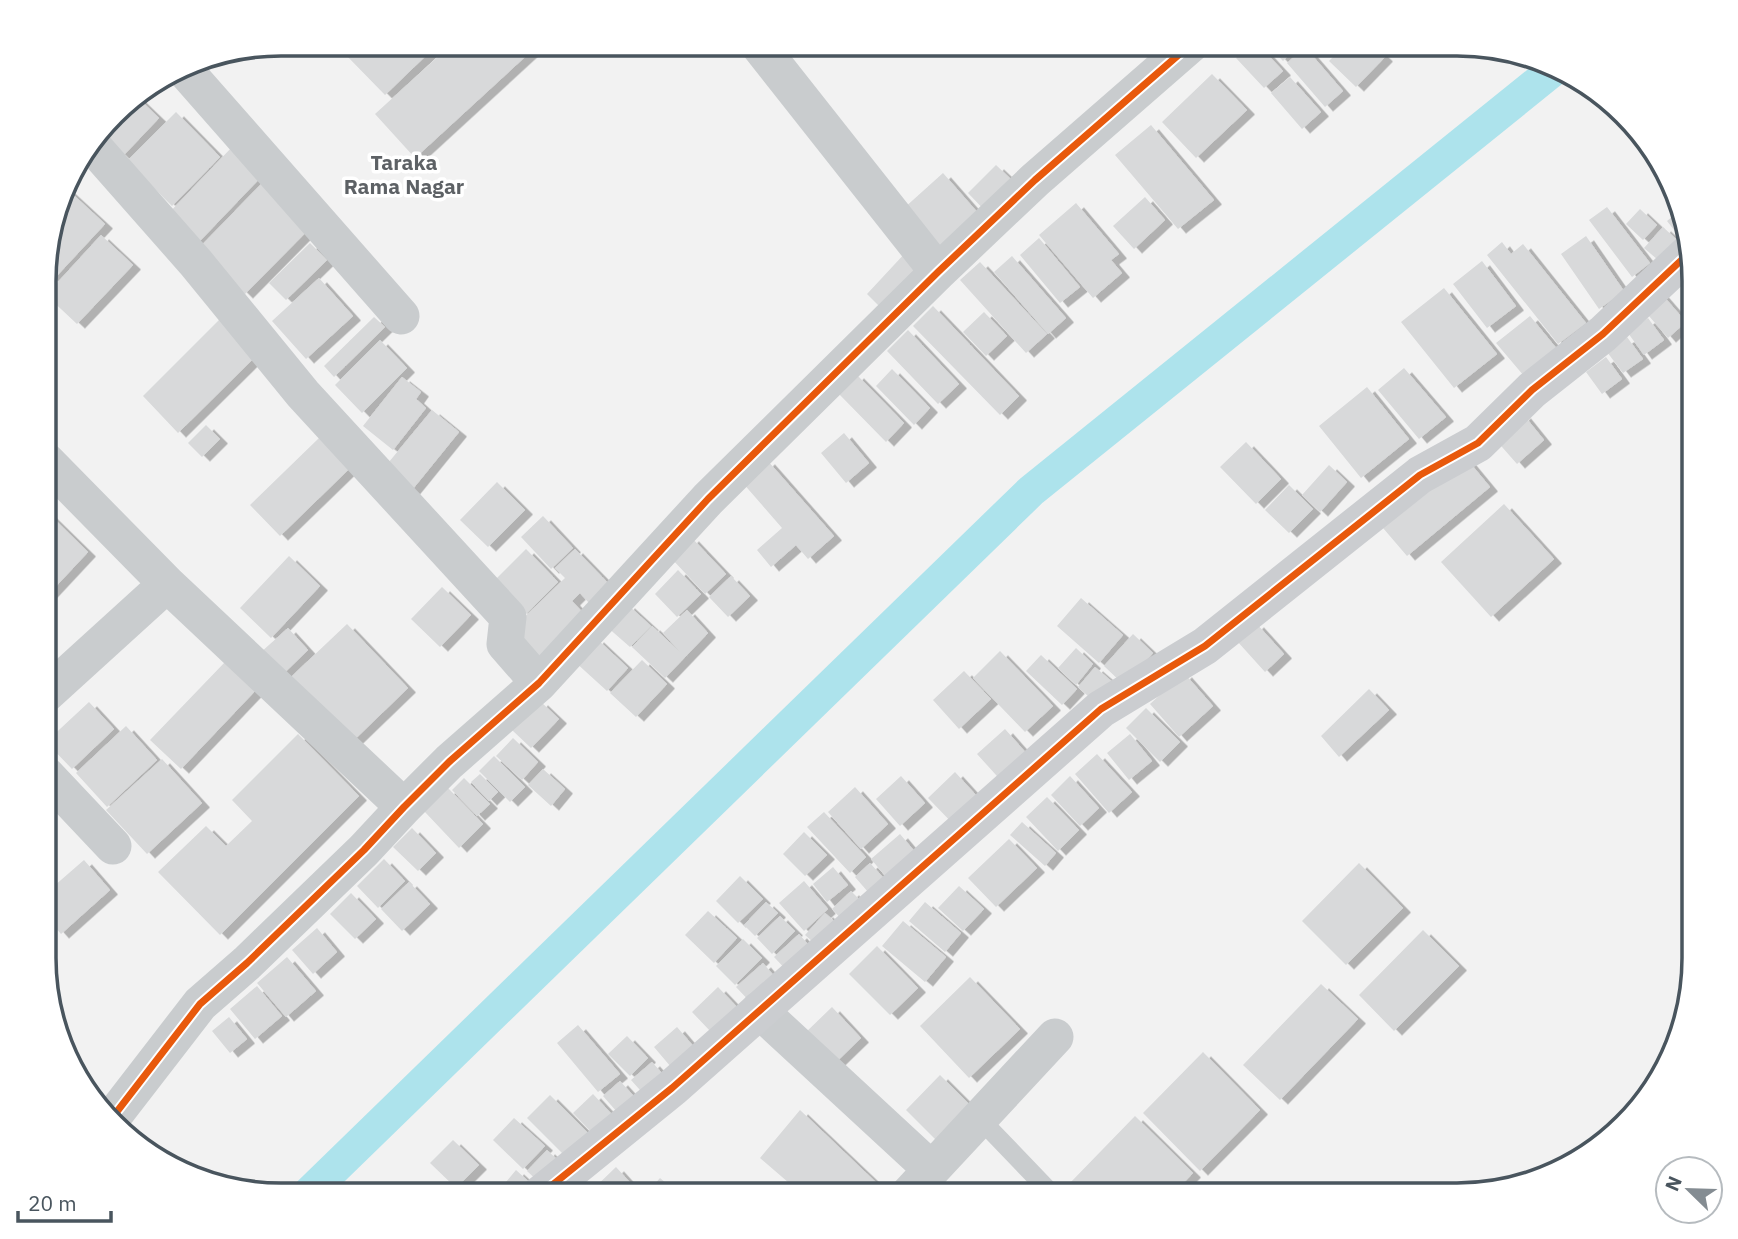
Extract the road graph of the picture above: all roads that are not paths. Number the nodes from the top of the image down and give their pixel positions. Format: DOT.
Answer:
graph roads {
  1 [pos="767,56"];
  2 [pos="1177,56"];
  3 [pos="190,76"];
  4 [pos="98,151"];
  5 [pos="1681,260"];
  6 [pos="938,272"];
  7 [pos="401,316"];
  8 [pos="56,471"];
  9 [pos="167,584"];
  10 [pos="539,683"];
  11 [pos="56,685"];
  12 [pos="56,786"];
  13 [pos="404,807"];
  14 [pos="113,846"];
  15 [pos="759,1010"];
  16 [pos="1055,1037"];
  17 [pos="117,1111"];
  18 [pos="979,1118"];
  19 [pos="920,1182"];
  20 [pos="555,1183"];
  21 [pos="1041,1183"];
  1 -- 6 [label="street"];
  2 -- 6 [label="street"];
  3 -- 7 [label="street"];
  4 -- 10 [label="street"];
  5 -- 15 [label="street"];
  6 -- 10 [label="street"];
  8 -- 9 [label="street"];
  9 -- 11 [label="street"];
  9 -- 13 [label="street"];
  10 -- 13 [label="street"];
  12 -- 14 [label="street"];
  13 -- 17 [label="street"];
  15 -- 19 [label="street"];
  15 -- 20 [label="street"];
  16 -- 18 [label="street"];
  18 -- 19 [label="street"];
  18 -- 21 [label="lane"];
}
